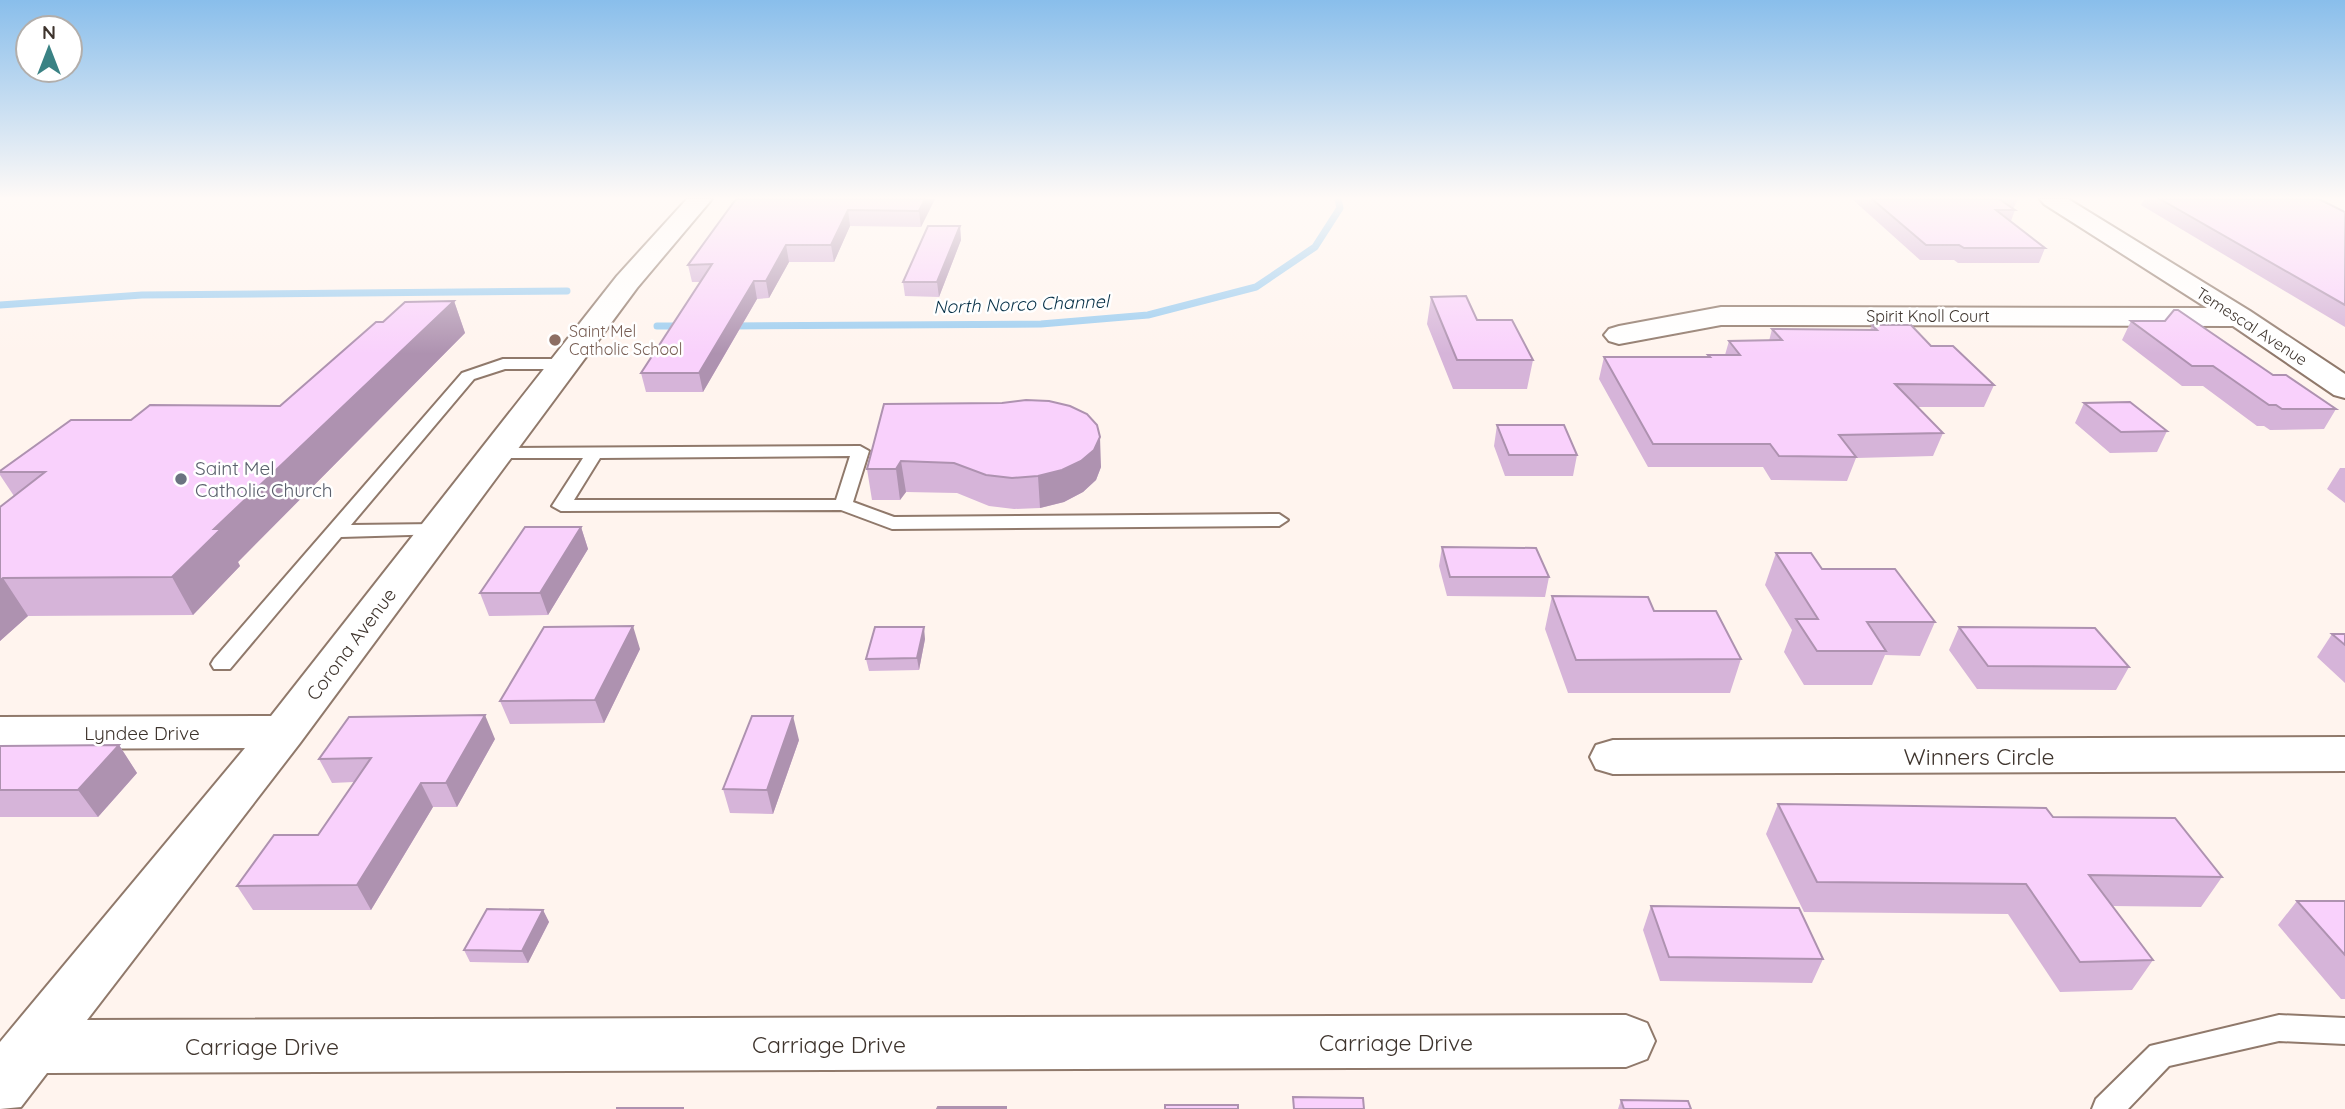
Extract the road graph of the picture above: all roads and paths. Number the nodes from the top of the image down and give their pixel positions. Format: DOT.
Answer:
graph roads {
  1 [pos="654,251"];
  2 [pos="2135,251"];
  3 [pos="2240,317"];
  4 [pos="1619,335"];
  5 [pos="565,364"];
  6 [pos="2345,388"];
  7 [pos="496,453"];
  8 [pos="595,453"];
  9 [pos="843,505"];
  10 [pos="1279,520"];
  11 [pos="437,530"];
  12 [pos="335,531"];
  13 [pos="222,664"];
  14 [pos="284,732"];
  15 [pos="0,733"];
  16 [pos="2345,754"];
  17 [pos="1613,757"];
  18 [pos="2345,1031"];
  19 [pos="1626,1041"];
  20 [pos="16,1067"];
  21 [pos="2107,1109"];
  1 -- 5 [label="street, Corona Avenue"];
  2 -- 3 [label="street, Temescal Avenue"];
  3 -- 4 [label="street, Spirit Knoll Court"];
  3 -- 6 [label="street, Temescal Avenue"];
  5 -- 7 [label="street, Corona Avenue"];
  5 -- 12 [label="lane"];
  7 -- 8 [label="lane"];
  7 -- 11 [label="street, Corona Avenue"];
  8 -- 9 [label="lane"];
  8 -- 9 [label="lane"];
  9 -- 10 [label="lane"];
  11 -- 12 [label="lane"];
  11 -- 14 [label="street, Corona Avenue"];
  12 -- 13 [label="lane"];
  14 -- 15 [label="street, Lyndee Drive"];
  14 -- 20 [label="street, Corona Avenue"];
  16 -- 17 [label="street, Winners Circle"];
  18 -- 21 [label="lane"];
  19 -- 20 [label="street, Carriage Drive"];
}
